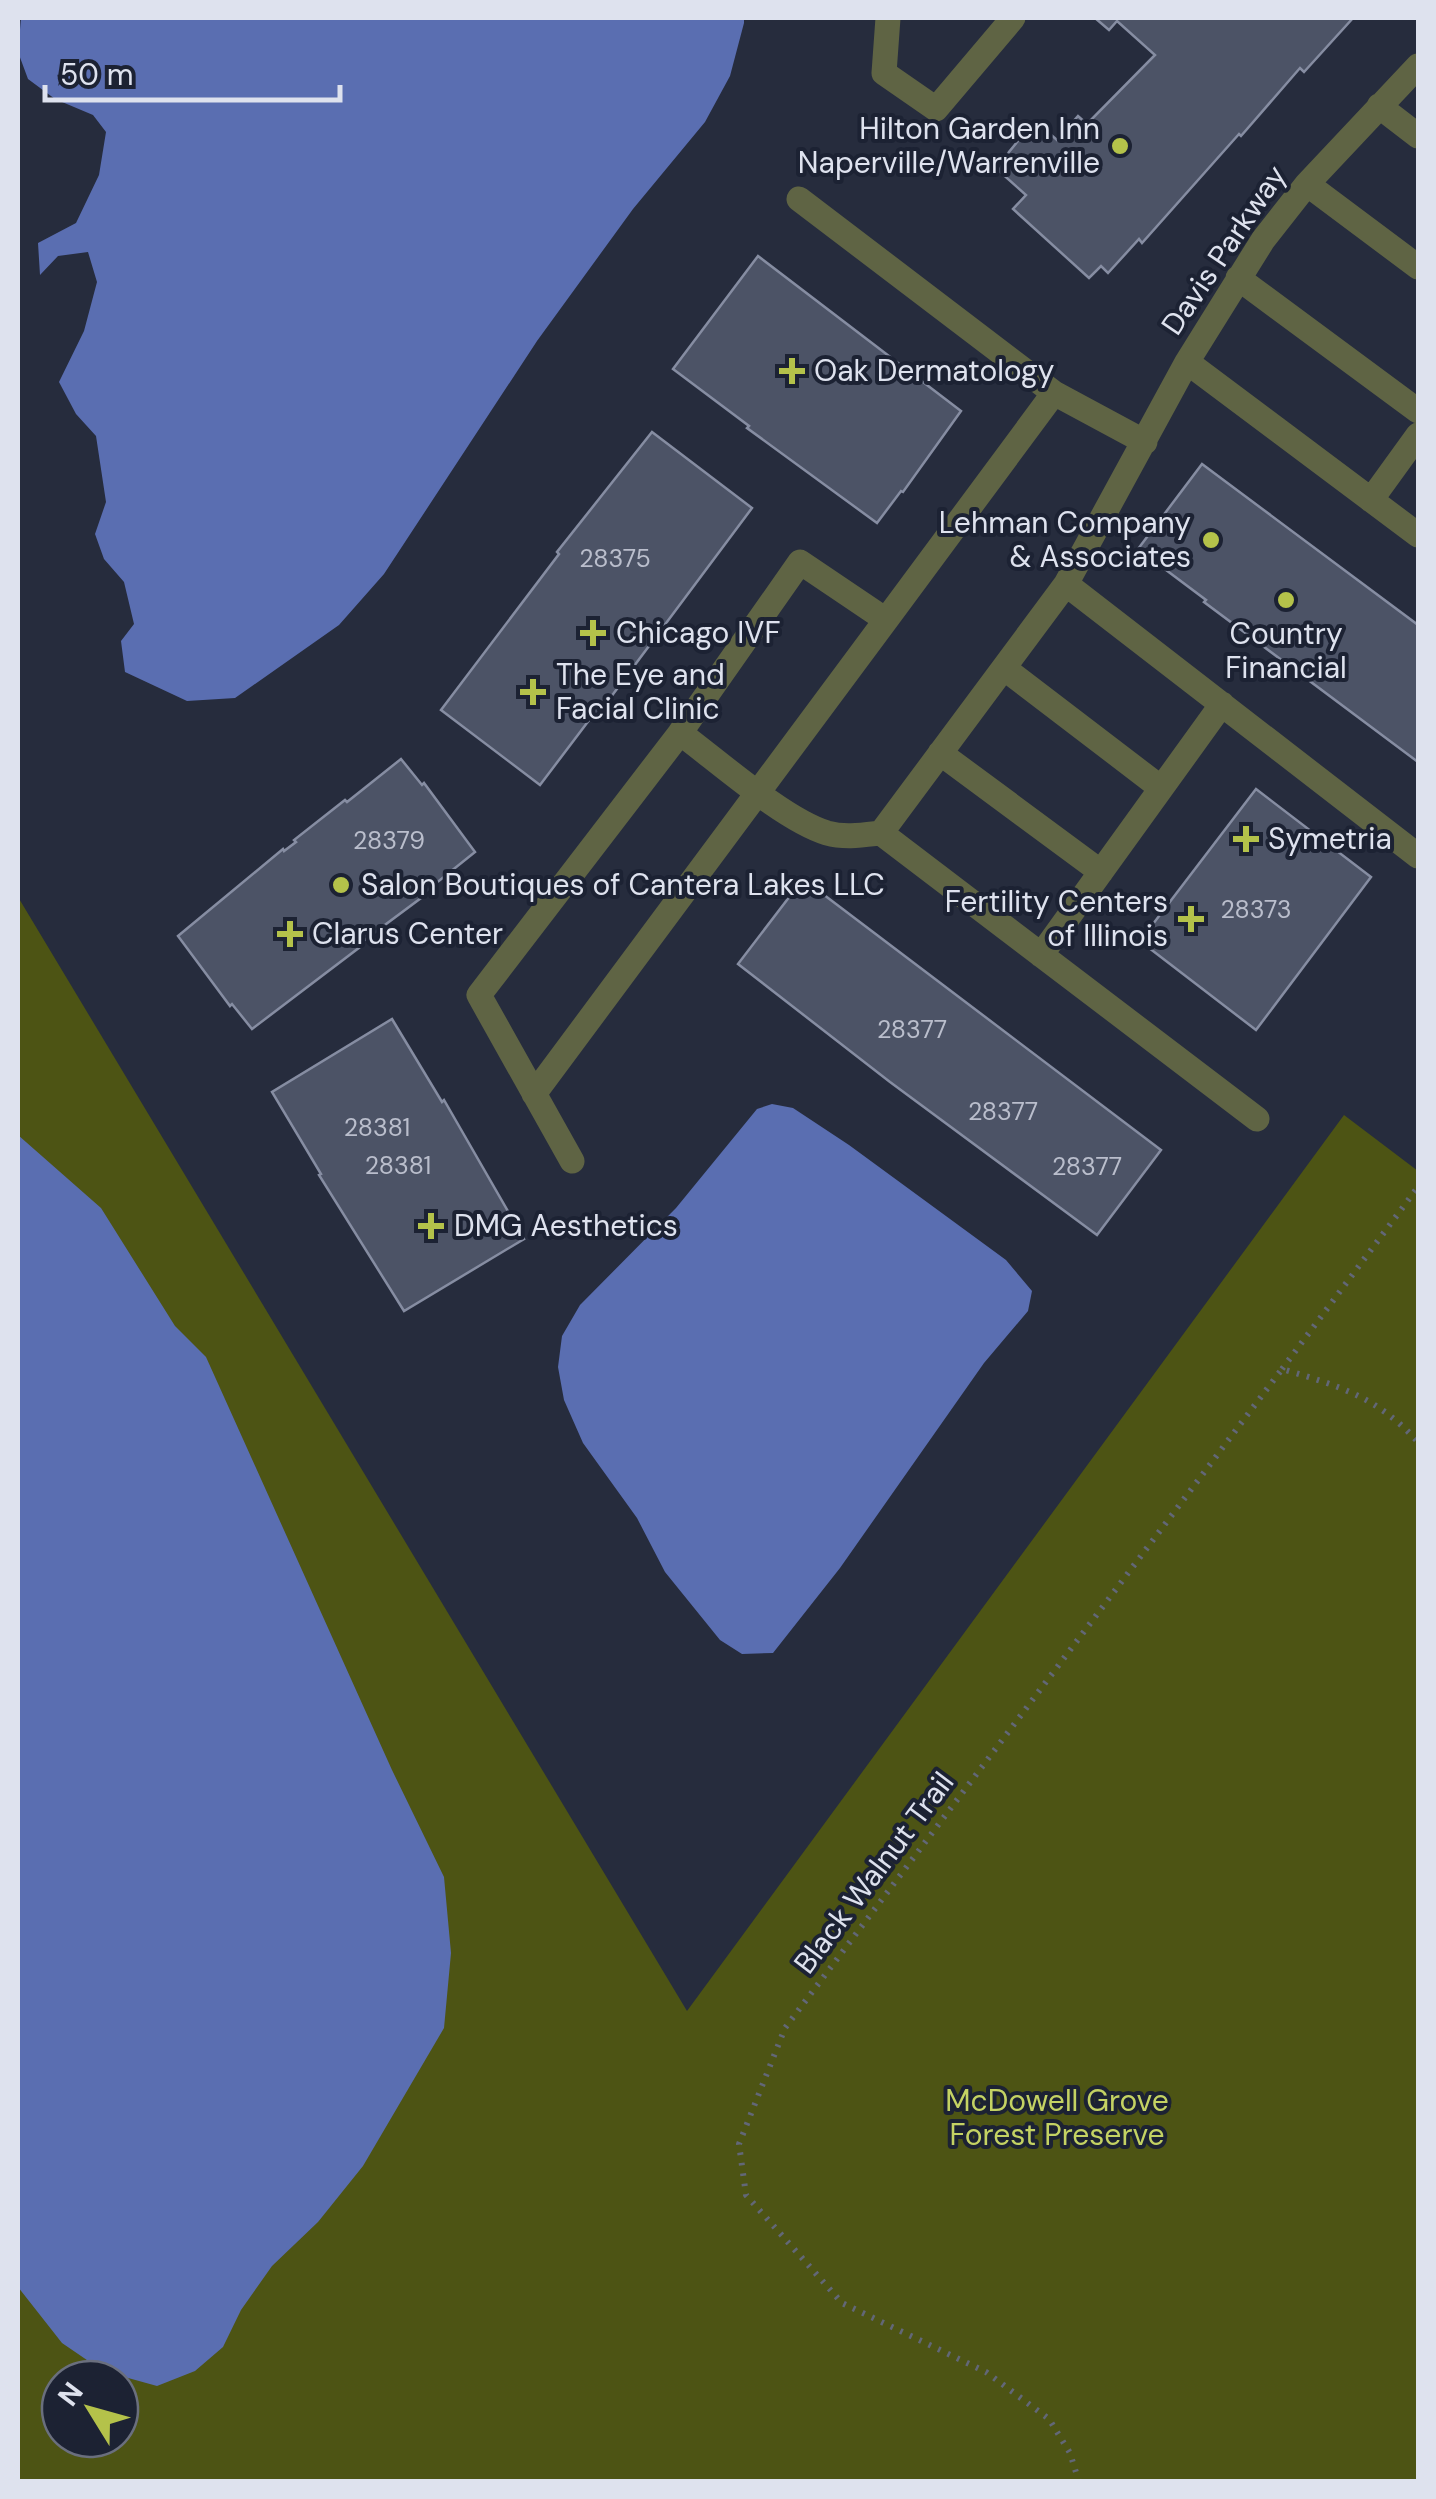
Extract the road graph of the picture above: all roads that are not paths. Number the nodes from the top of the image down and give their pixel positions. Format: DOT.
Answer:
graph roads {
  1 [pos="888,18"];
  2 [pos="1014,18"];
  3 [pos="1418,66"];
  4 [pos="1379,106"];
  5 [pos="1418,136"];
  6 [pos="1307,184"];
  7 [pos="799,200"];
  8 [pos="1418,268"];
  9 [pos="1238,278"];
  10 [pos="1187,362"];
  11 [pos="1054,393"];
  12 [pos="1418,411"];
  13 [pos="1418,435"];
  14 [pos="1146,442"];
  15 [pos="1371,500"];
  16 [pos="1418,535"];
  17 [pos="1066,584"];
  18 [pos="886,620"];
  19 [pos="1004,668"];
  20 [pos="1222,704"];
  21 [pos="680,733"];
  22 [pos="940,754"];
  23 [pos="1161,788"];
  24 [pos="760,792"];
  25 [pos="881,833"];
  26 [pos="1418,856"];
  27 [pos="1100,872"];
  28 [pos="1041,954"];
  29 [pos="534,1094"];
  30 [pos="1257,1119"];
  31 [pos="572,1161"];
  1 -- 2 [label="lane"];
  3 -- 4 [label="lane, Davis Parkway"];
  4 -- 5 [label="lane"];
  4 -- 6 [label="lane, Davis Parkway"];
  6 -- 8 [label="lane"];
  6 -- 9 [label="lane, Davis Parkway"];
  7 -- 11 [label="lane"];
  9 -- 10 [label="lane, Davis Parkway"];
  9 -- 12 [label="lane"];
  10 -- 14 [label="lane, Davis Parkway"];
  10 -- 15 [label="lane"];
  11 -- 14 [label="lane"];
  11 -- 18 [label="lane"];
  13 -- 15 [label="lane"];
  14 -- 17 [label="lane, Davis Parkway"];
  15 -- 16 [label="lane"];
  17 -- 19 [label="lane, Davis Parkway"];
  17 -- 20 [label="lane"];
  18 -- 21 [label="lane"];
  18 -- 24 [label="lane"];
  19 -- 22 [label="lane, Davis Parkway"];
  19 -- 23 [label="lane"];
  20 -- 23 [label="lane"];
  20 -- 26 [label="lane"];
  21 -- 24 [label="lane"];
  21 -- 29 [label="lane"];
  22 -- 25 [label="lane, Davis Parkway"];
  22 -- 27 [label="lane"];
  23 -- 27 [label="lane"];
  24 -- 25 [label="lane"];
  24 -- 29 [label="lane"];
  25 -- 28 [label="lane"];
  27 -- 28 [label="lane"];
  28 -- 30 [label="lane"];
  29 -- 31 [label="lane"];
}
